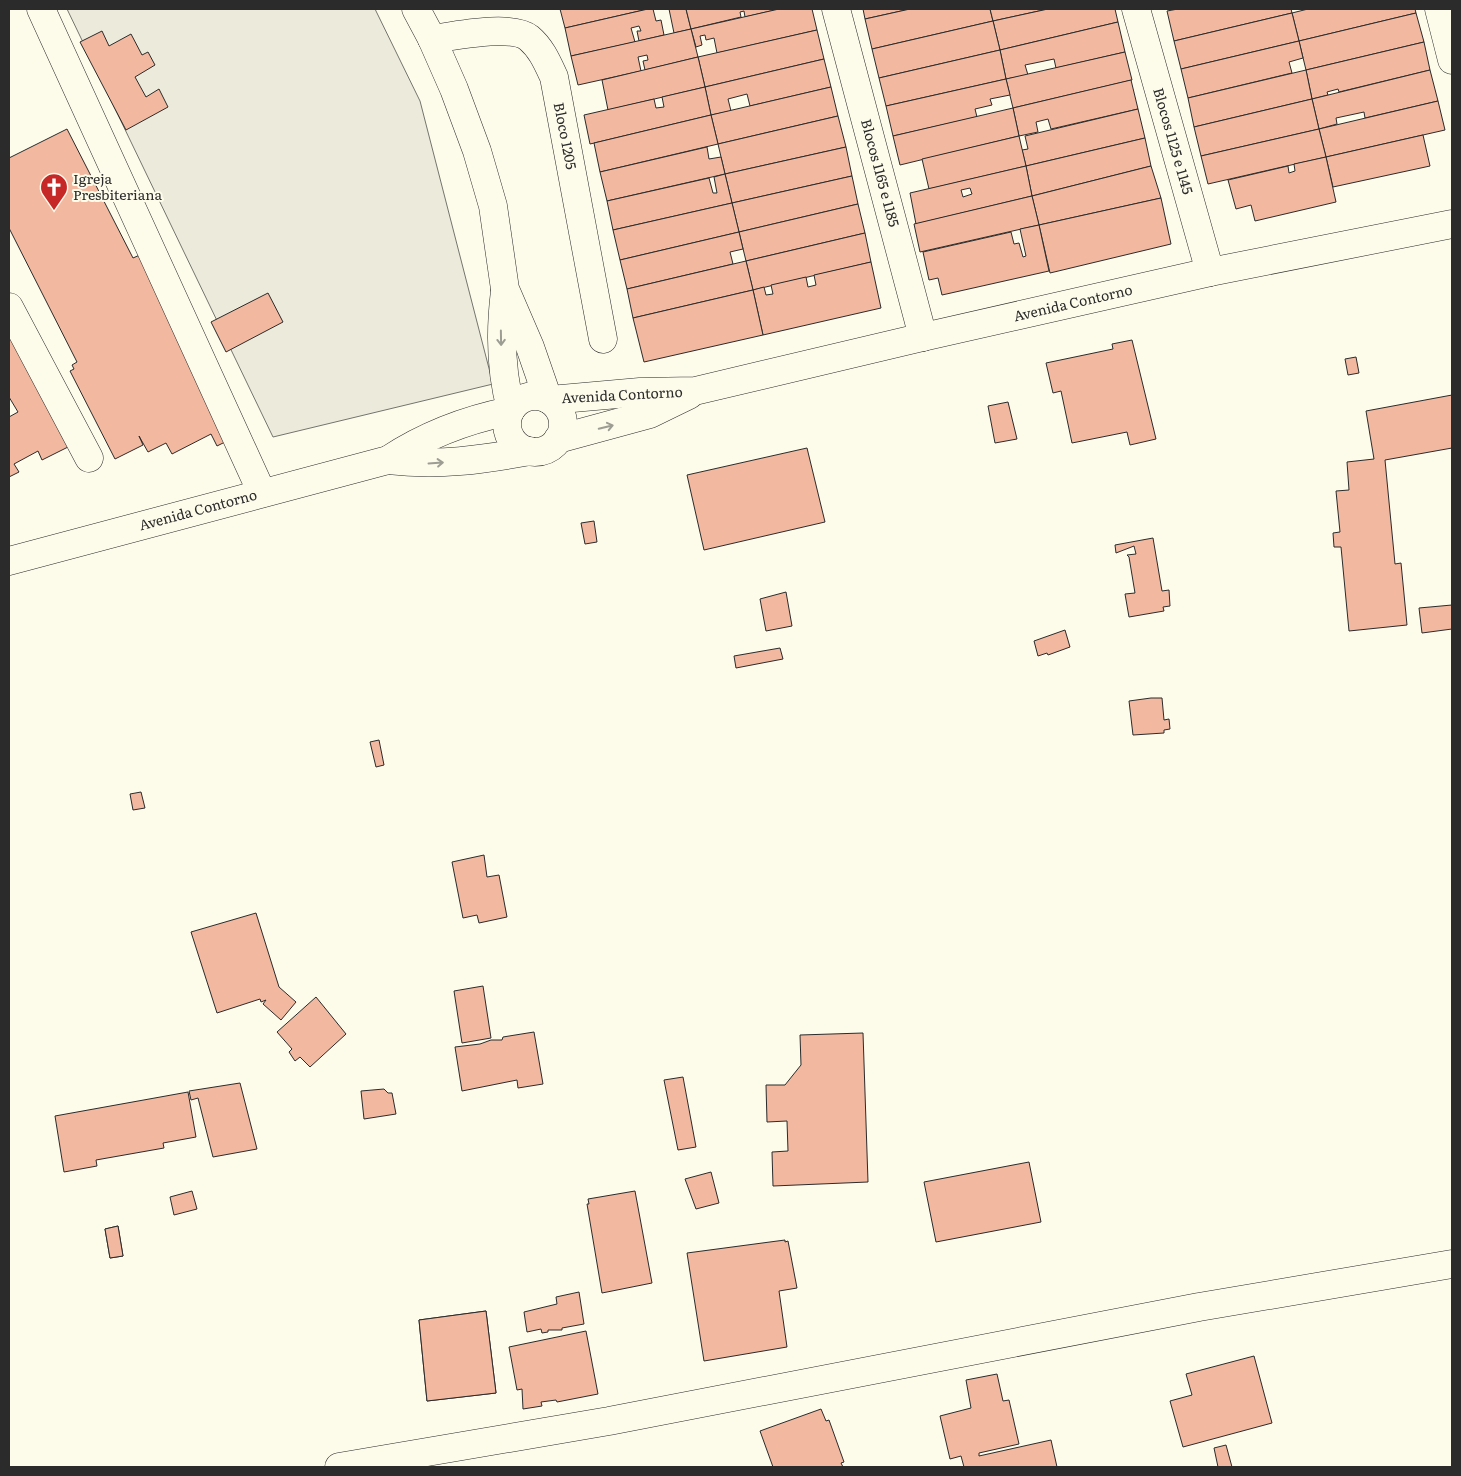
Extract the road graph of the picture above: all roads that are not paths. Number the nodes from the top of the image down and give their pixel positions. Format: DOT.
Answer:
graph roads {
  1 [pos="41,9"];
  2 [pos="416,9"];
  3 [pos="836,9"];
  4 [pos="1136,9"];
  5 [pos="1439,9"];
  6 [pos="432,39"];
  7 [pos="1452,60"];
  8 [pos="1452,224"];
  9 [pos="1210,272"];
  10 [pos="505,289"];
  11 [pos="9,307"];
  12 [pos="923,336"];
  13 [pos="603,339"];
  14 [pos="695,391"];
  15 [pos="549,399"];
  16 [pos="511,410"];
  17 [pos="558,439"];
  18 [pos="530,451"];
  19 [pos="89,458"];
  20 [pos="388,460"];
  21 [pos="262,493"];
  22 [pos="9,561"];
  23 [pos="1452,1264"];
  24 [pos="339,1467"];
  1 -- 21 [label="street"];
  2 -- 6 [label="street"];
  3 -- 12 [label="street, Blocos 1165 e 1185"];
  4 -- 9 [label="street, Blocos 1125 e 1145"];
  5 -- 7 [label="street"];
  6 -- 10 [label="street"];
  6 -- 13 [label="street, Bloco 1205"];
  8 -- 9 [label="street, Avenida Contorno"];
  9 -- 12 [label="street, Avenida Contorno"];
  10 -- 15 [label="street"];
  10 -- 16 [label="street, one-way"];
  11 -- 19 [label="street"];
  12 -- 14 [label="street, Avenida Contorno"];
  14 -- 15 [label="street, Avenida Contorno"];
  17 -- 14 [label="street, Avenida Contorno, one-way"];
  15 -- 16 [label="street"];
  15 -- 17 [label="street"];
  16 -- 18 [label="street"];
  16 -- 20 [label="street, Avenida Contorno"];
  17 -- 18 [label="street"];
  20 -- 18 [label="street, Avenida Contorno, one-way"];
  20 -- 21 [label="street, Avenida Contorno"];
  21 -- 22 [label="street, Avenida Contorno"];
  23 -- 24 [label="street"];
}
